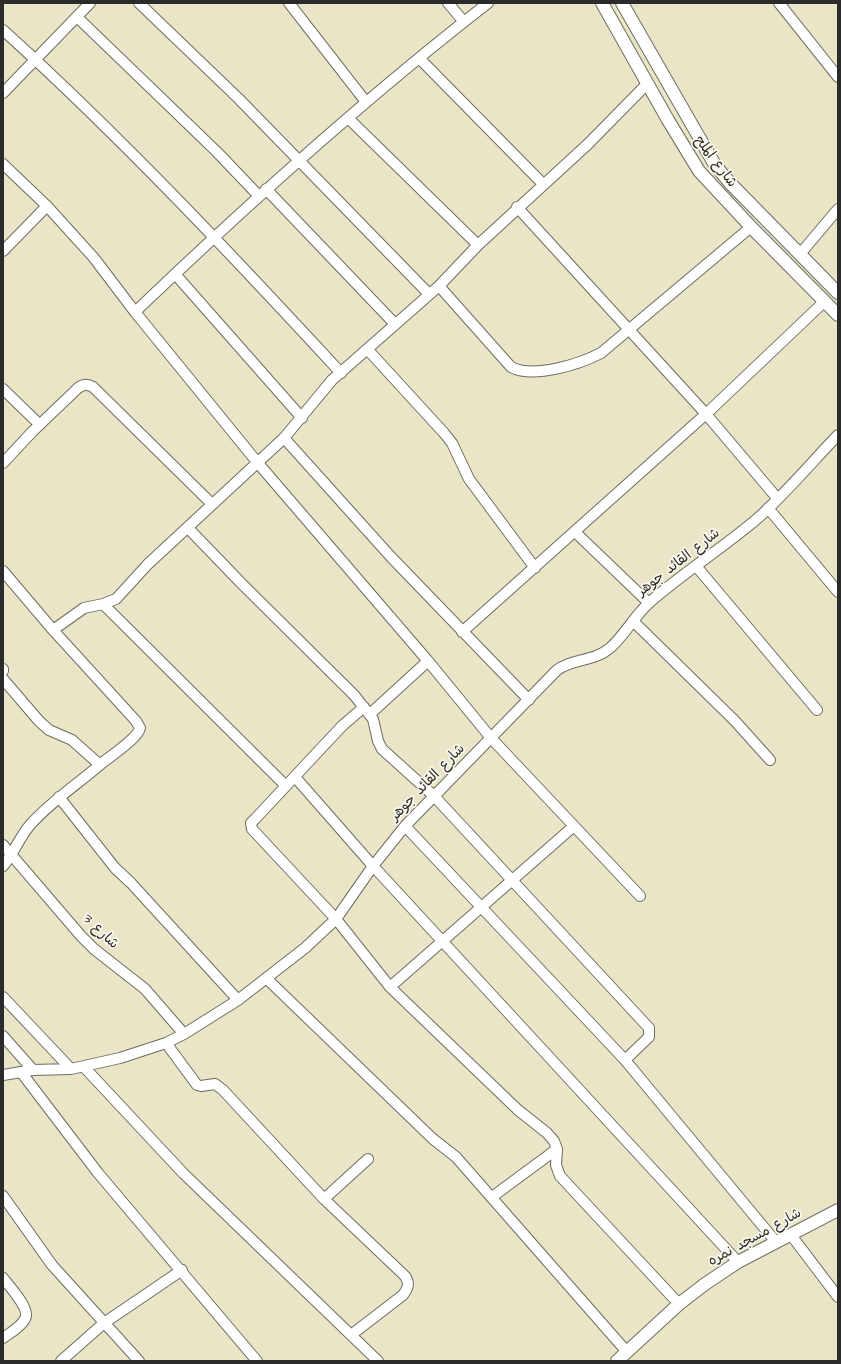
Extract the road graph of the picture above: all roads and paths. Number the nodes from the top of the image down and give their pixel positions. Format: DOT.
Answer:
graph roads {
  1 [pos="90,3"];
  2 [pos="139,3"];
  3 [pos="289,3"];
  4 [pos="448,3"];
  5 [pos="488,3"];
  6 [pos="602,3"];
  7 [pos="622,3"];
  8 [pos="779,3"];
  9 [pos="77,17"];
  10 [pos="464,22"];
  11 [pos="3,30"];
  12 [pos="419,58"];
  13 [pos="36,60"];
  14 [pos="838,77"];
  15 [pos="648,83"];
  16 [pos="3,93"];
  17 [pos="366,102"];
  18 [pos="349,119"];
  19 [pos="299,160"];
  20 [pos="3,164"];
  21 [pos="543,184"];
  22 [pos="262,193"];
  23 [pos="47,206"];
  24 [pos="517,207"];
  25 [pos="838,209"];
  26 [pos="751,227"];
  27 [pos="215,236"];
  28 [pos="478,245"];
  29 [pos="3,251"];
  30 [pos="800,254"];
  31 [pos="175,274"];
  32 [pos="439,286"];
  33 [pos="838,292"];
  34 [pos="429,294"];
  35 [pos="824,301"];
  36 [pos="135,312"];
  37 [pos="838,315"];
  38 [pos="395,324"];
  39 [pos="630,330"];
  40 [pos="368,350"];
  41 [pos="342,373"];
  42 [pos="3,389"];
  43 [pos="706,414"];
  44 [pos="302,418"];
  45 [pos="39,424"];
  46 [pos="838,435"];
  47 [pos="284,438"];
  48 [pos="257,462"];
  49 [pos="3,463"];
  50 [pos="777,498"];
  51 [pos="212,504"];
  52 [pos="768,508"];
  53 [pos="188,528"];
  54 [pos="575,532"];
  55 [pos="696,566"];
  56 [pos="535,568"];
  57 [pos="3,571"];
  58 [pos="838,592"];
  59 [pos="649,603"];
  60 [pos="103,604"];
  61 [pos="633,621"];
  62 [pos="53,630"];
  63 [pos="462,632"];
  64 [pos="428,661"];
  65 [pos="3,679"];
  66 [pos="529,700"];
  67 [pos="367,710"];
  68 [pos="817,710"];
  69 [pos="491,738"];
  70 [pos="770,760"];
  71 [pos="100,765"];
  72 [pos="295,777"];
  73 [pos="286,786"];
  74 [pos="434,796"];
  75 [pos="59,797"];
  76 [pos="405,826"];
  77 [pos="574,826"];
  78 [pos="3,845"];
  79 [pos="12,855"];
  80 [pos="3,866"];
  81 [pos="373,866"];
  82 [pos="512,880"];
  83 [pos="640,896"];
  84 [pos="480,907"];
  85 [pos="336,920"];
  86 [pos="442,940"];
  87 [pos="266,978"];
  88 [pos="390,987"];
  89 [pos="3,997"];
  90 [pos="238,1000"];
  91 [pos="184,1034"];
  92 [pos="3,1036"];
  93 [pos="166,1043"];
  94 [pos="625,1060"];
  95 [pos="84,1067"];
  96 [pos="72,1069"];
  97 [pos="33,1070"];
  98 [pos="21,1072"];
  99 [pos="3,1075"];
  100 [pos="557,1149"];
  101 [pos="368,1159"];
  102 [pos="3,1196"];
  103 [pos="492,1197"];
  104 [pos="324,1199"];
  105 [pos="838,1210"];
  106 [pos="791,1235"];
  107 [pos="776,1242"];
  108 [pos="738,1262"];
  109 [pos="182,1270"];
  110 [pos="3,1278"];
  111 [pos="838,1297"];
  112 [pos="679,1304"];
  113 [pos="104,1324"];
  114 [pos="351,1335"];
  115 [pos="3,1338"];
  116 [pos="627,1352"];
  117 [pos="61,1361"];
  118 [pos="139,1361"];
  119 [pos="257,1361"];
  120 [pos="378,1361"];
  121 [pos="617,1361"];
  1 -- 9 [label="street"];
  2 -- 19 [label="street"];
  3 -- 17 [label="street"];
  4 -- 10 [label="street"];
  5 -- 10 [label="street"];
  6 -- 15 [label="street, شارع الملح"];
  7 -- 30 [label="street, شارع الملح"];
  8 -- 14 [label="street"];
  9 -- 13 [label="street"];
  9 -- 22 [label="street"];
  10 -- 12 [label="street"];
  11 -- 13 [label="street"];
  12 -- 17 [label="street"];
  12 -- 21 [label="street"];
  13 -- 16 [label="street"];
  13 -- 27 [label="street"];
  15 -- 21 [label="street"];
  15 -- 26 [label="street, شارع الملح"];
  17 -- 18 [label="street"];
  18 -- 19 [label="street"];
  18 -- 28 [label="street"];
  19 -- 22 [label="street"];
  19 -- 34 [label="street"];
  20 -- 23 [label="street"];
  21 -- 24 [label="street"];
  22 -- 27 [label="street"];
  22 -- 38 [label="street"];
  23 -- 29 [label="street"];
  23 -- 36 [label="street"];
  24 -- 28 [label="street"];
  24 -- 39 [label="street"];
  25 -- 30 [label="street"];
  26 -- 35 [label="street, شارع الملح"];
  26 -- 39 [label="street"];
  27 -- 31 [label="street"];
  27 -- 41 [label="street"];
  28 -- 32 [label="street"];
  30 -- 33 [label="street, شارع الملح"];
  31 -- 36 [label="street"];
  31 -- 44 [label="street"];
  32 -- 34 [label="street"];
  32 -- 39 [label="street"];
  34 -- 38 [label="street"];
  35 -- 37 [label="street, شارع الملح"];
  35 -- 43 [label="street"];
  36 -- 48 [label="street"];
  38 -- 40 [label="street"];
  39 -- 43 [label="street"];
  40 -- 41 [label="street"];
  40 -- 56 [label="street"];
  41 -- 44 [label="street"];
  42 -- 45 [label="street"];
  43 -- 50 [label="street"];
  43 -- 54 [label="street"];
  44 -- 47 [label="street"];
  45 -- 49 [label="street"];
  45 -- 51 [label="street"];
  46 -- 50 [label="street, شارع القائد جوهر"];
  47 -- 48 [label="street"];
  47 -- 63 [label="street"];
  48 -- 51 [label="street"];
  48 -- 64 [label="street"];
  50 -- 52 [label="street, شارع القائد جوهر"];
  51 -- 53 [label="street"];
  52 -- 55 [label="street, شارع القائد جوهر"];
  52 -- 58 [label="street"];
  53 -- 60 [label="street"];
  53 -- 67 [label="street"];
  54 -- 56 [label="street"];
  54 -- 59 [label="street"];
  55 -- 59 [label="street, شارع القائد جوهر"];
  55 -- 68 [label="street"];
  56 -- 63 [label="street"];
  57 -- 62 [label="street"];
  59 -- 61 [label="street, شارع القائد جوهر"];
  60 -- 62 [label="street"];
  60 -- 73 [label="street"];
  61 -- 66 [label="street, شارع القائد جوهر"];
  61 -- 70 [label="street"];
  62 -- 71 [label="street"];
  63 -- 66 [label="street"];
  64 -- 67 [label="street"];
  64 -- 69 [label="street"];
  65 -- 71 [label="street"];
  66 -- 69 [label="street, شارع القائد جوهر"];
  67 -- 72 [label="street"];
  67 -- 74 [label="street"];
  69 -- 74 [label="street, شارع القائد جوهر"];
  69 -- 77 [label="street"];
  71 -- 75 [label="street"];
  72 -- 73 [label="street"];
  72 -- 81 [label="street"];
  73 -- 85 [label="street"];
  74 -- 76 [label="street, شارع القائد جوهر"];
  74 -- 82 [label="street"];
  75 -- 79 [label="street"];
  75 -- 90 [label="street"];
  76 -- 81 [label="street, شارع القائد جوهر"];
  76 -- 84 [label="street"];
  77 -- 82 [label="street"];
  77 -- 83 [label="street"];
  78 -- 79 [label="street, شارع 3"];
  79 -- 80 [label="street"];
  79 -- 91 [label="street, شارع 3"];
  81 -- 85 [label="street, شارع القائد جوهر"];
  81 -- 86 [label="street"];
  82 -- 84 [label="street"];
  82 -- 94 [label="street"];
  84 -- 86 [label="street"];
  84 -- 94 [label="street"];
  85 -- 87 [label="street, شارع القائد جوهر"];
  85 -- 88 [label="street"];
  86 -- 88 [label="street"];
  86 -- 108 [label="street"];
  87 -- 90 [label="street, شارع القائد جوهر"];
  87 -- 103 [label="street"];
  88 -- 100 [label="street"];
  89 -- 96 [label="street"];
  90 -- 91 [label="street, شارع القائد جوهر"];
  91 -- 93 [label="street, شارع القائد جوهر"];
  92 -- 97 [label="street"];
  93 -- 95 [label="street, شارع القائد جوهر"];
  93 -- 104 [label="street"];
  94 -- 107 [label="street"];
  95 -- 96 [label="street, شارع القائد جوهر"];
  95 -- 114 [label="street"];
  96 -- 97 [label="street, شارع القائد جوهر"];
  97 -- 98 [label="street, شارع القائد جوهر"];
  98 -- 99 [label="street, شارع القائد جوهر"];
  98 -- 109 [label="street"];
  100 -- 103 [label="street"];
  100 -- 112 [label="street"];
  101 -- 104 [label="street"];
  102 -- 113 [label="street"];
  103 -- 116 [label="street"];
  104 -- 114 [label="street"];
  105 -- 106 [label="street, شارع مسجد نمره"];
  106 -- 107 [label="street, شارع مسجد نمره"];
  106 -- 111 [label="street"];
  107 -- 108 [label="street, شارع مسجد نمره"];
  108 -- 112 [label="street, شارع مسجد نمره"];
  109 -- 113 [label="street"];
  109 -- 119 [label="street"];
  110 -- 115 [label="street"];
  112 -- 116 [label="street, شارع مسجد نمره"];
  113 -- 117 [label="street"];
  113 -- 118 [label="street"];
  114 -- 120 [label="street"];
  116 -- 121 [label="street, شارع مسجد نمره"];
}
